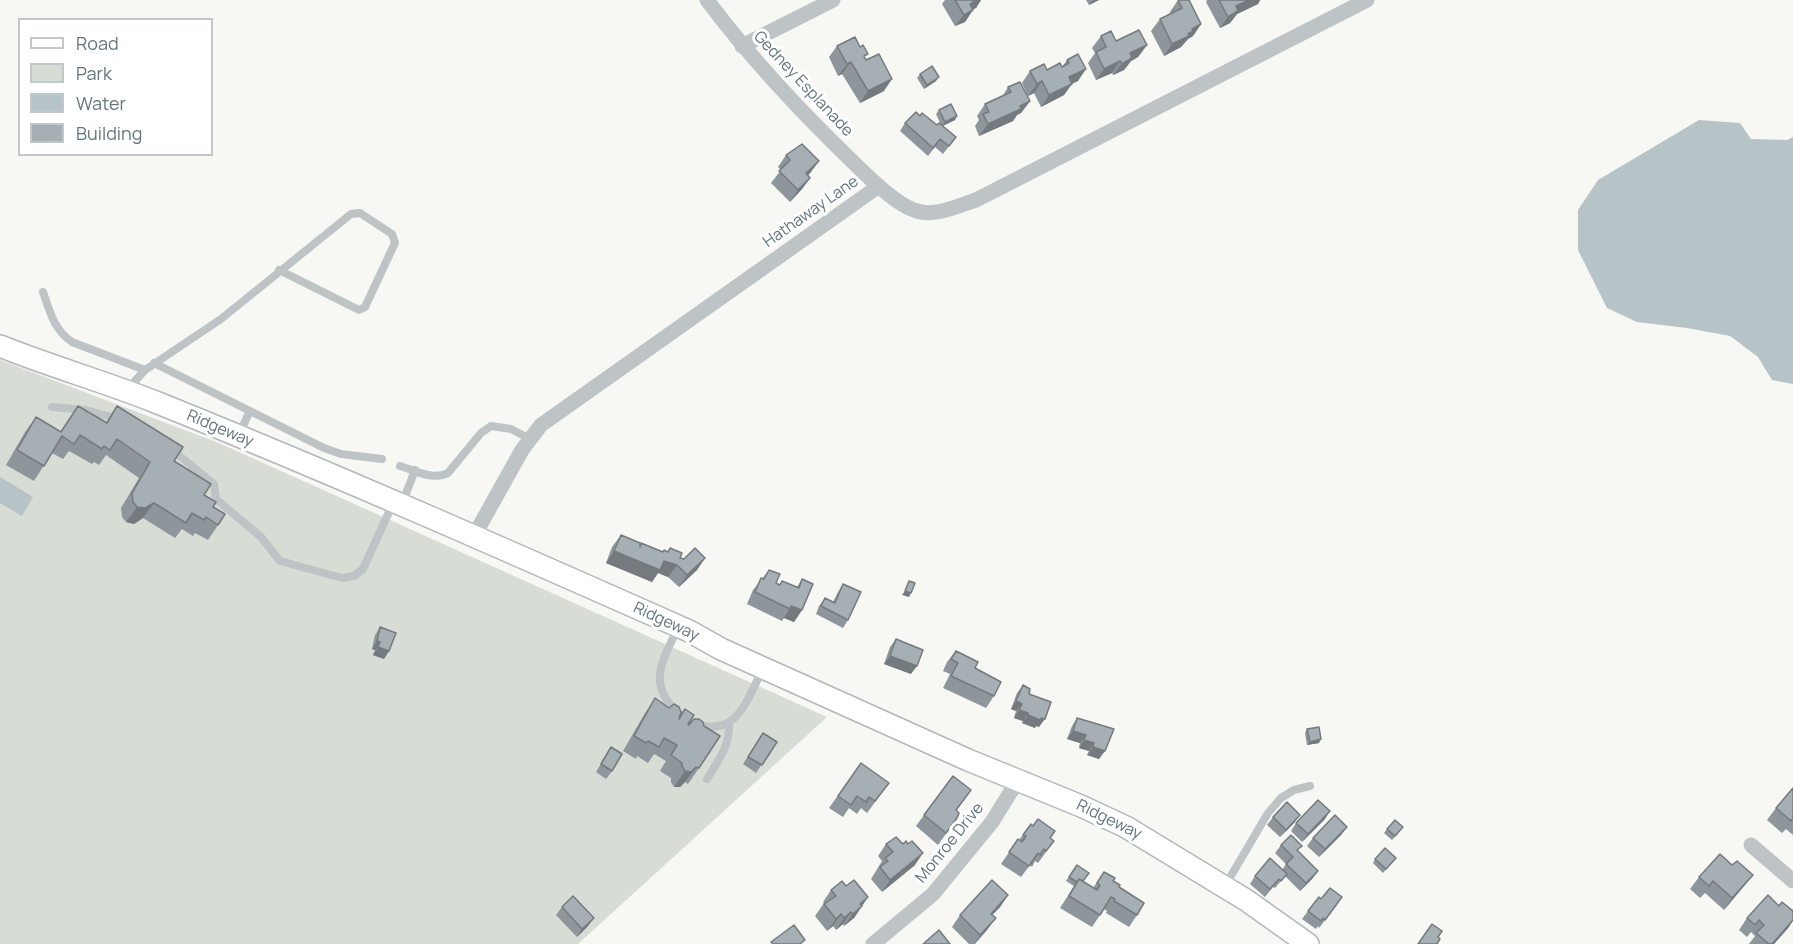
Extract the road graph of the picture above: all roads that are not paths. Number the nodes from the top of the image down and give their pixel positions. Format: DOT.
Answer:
graph roads {
  1 [pos="707,0"];
  2 [pos="833,0"];
  3 [pos="1367,0"];
  4 [pos="742,46"];
  5 [pos="879,186"];
  6 [pos="279,270"];
  7 [pos="43,292"];
  8 [pos="0,346"];
  9 [pos="154,363"];
  10 [pos="145,370"];
  11 [pos="126,391"];
  12 [pos="52,407"];
  13 [pos="250,411"];
  14 [pos="125,422"];
  15 [pos="238,436"];
  16 [pos="530,440"];
  17 [pos="160,441"];
  18 [pos="382,459"];
  19 [pos="400,466"];
  20 [pos="415,470"];
  21 [pos="398,504"];
  22 [pos="474,536"];
  23 [pos="678,626"];
  24 [pos="763,667"];
  25 [pos="682,717"];
  26 [pos="690,721"];
  27 [pos="729,724"];
  28 [pos="707,779"];
  29 [pos="1018,780"];
  30 [pos="1310,786"];
  31 [pos="1751,845"];
  32 [pos="1793,881"];
  33 [pos="1224,887"];
  34 [pos="873,944"];
  35 [pos="1308,944"];
  1 -- 4 [label="street, Gedney Esplanade"];
  2 -- 4 [label="street"];
  3 -- 5 [label="street, Hathaway Lane"];
  4 -- 5 [label="street, Gedney Esplanade"];
  5 -- 16 [label="street, Hathaway Lane"];
  6 -- 6 [label="lane"];
  6 -- 9 [label="lane"];
  7 -- 10 [label="lane"];
  8 -- 11 [label="street, Ridgeway"];
  9 -- 10 [label="lane"];
  9 -- 13 [label="lane"];
  10 -- 11 [label="lane"];
  11 -- 15 [label="street, Ridgeway"];
  12 -- 14 [label="lane"];
  13 -- 15 [label="lane"];
  13 -- 18 [label="lane"];
  15 -- 21 [label="street, Ridgeway"];
  16 -- 20 [label="lane"];
  16 -- 22 [label="street, Hathaway Lane"];
  17 -- 21 [label="lane"];
  19 -- 20 [label="lane"];
  20 -- 21 [label="lane"];
  21 -- 22 [label="street, Ridgeway"];
  22 -- 23 [label="street, Ridgeway"];
  23 -- 24 [label="street, Ridgeway"];
  23 -- 25 [label="lane"];
  24 -- 27 [label="lane"];
  24 -- 29 [label="street, Ridgeway"];
  26 -- 27 [label="lane"];
  27 -- 28 [label="lane"];
  29 -- 33 [label="street, Ridgeway"];
  29 -- 34 [label="street, Monroe Drive"];
  30 -- 33 [label="lane"];
  31 -- 32 [label="street"];
  33 -- 35 [label="street, Ridgeway"];
}
